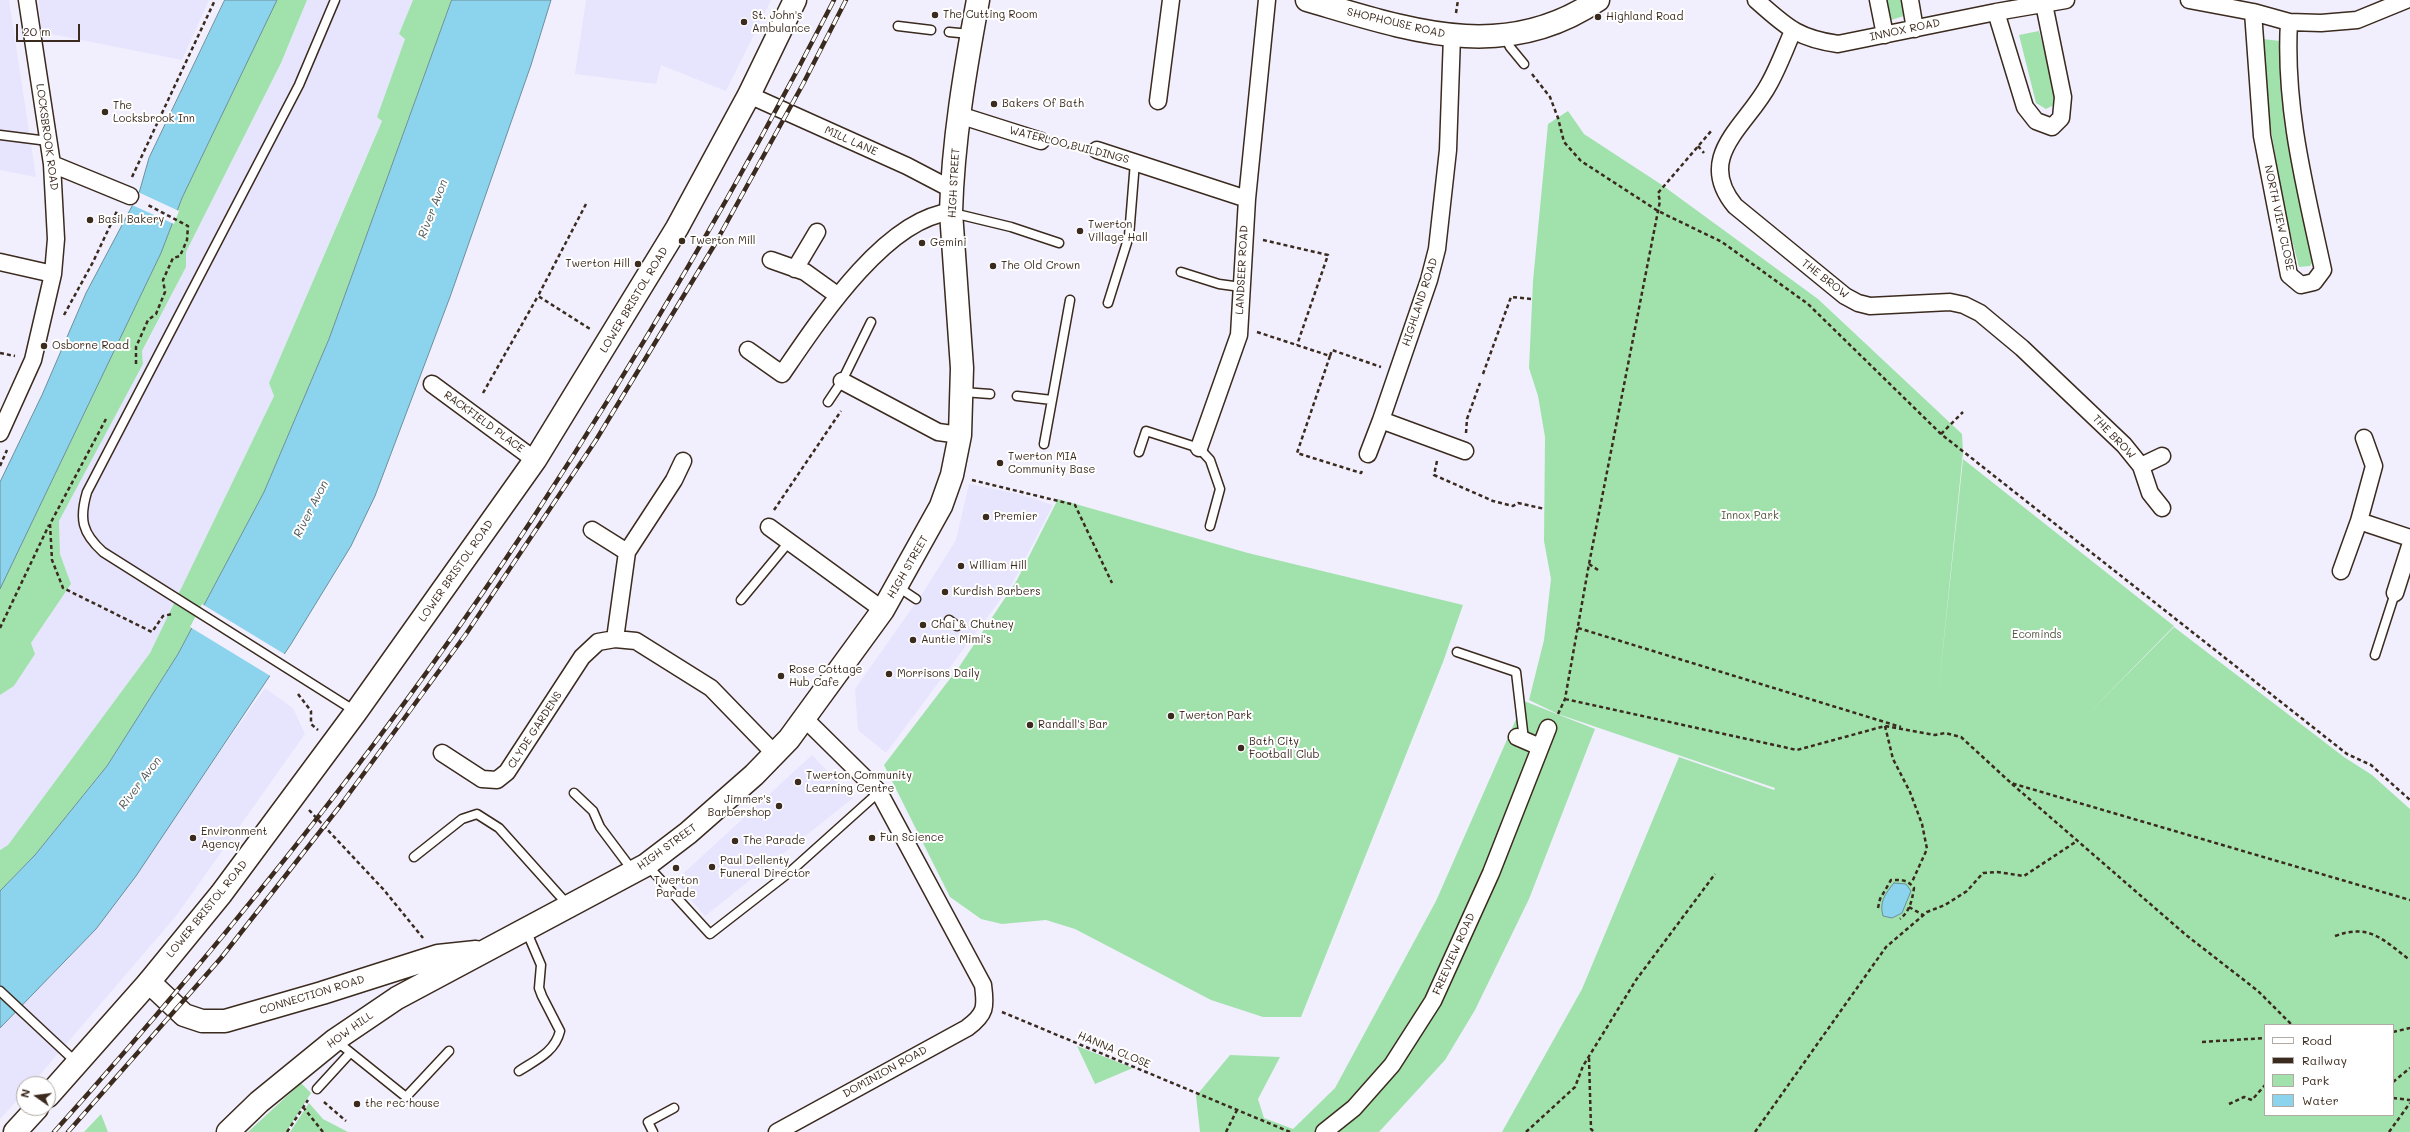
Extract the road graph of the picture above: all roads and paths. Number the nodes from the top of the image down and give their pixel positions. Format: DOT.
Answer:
graph roads {
  1 [pos="27,0"];
  2 [pos="336,0"];
  3 [pos="795,0"];
  4 [pos="978,0"];
  5 [pos="1171,0"];
  6 [pos="1267,0"];
  7 [pos="1307,0"];
  8 [pos="1598,0"];
  9 [pos="1756,0"];
  10 [pos="1878,0"];
  11 [pos="1910,0"];
  12 [pos="2066,0"];
  13 [pos="2189,0"];
  14 [pos="2406,0"];
  15 [pos="2044,4"];
  16 [pos="1996,12"];
  17 [pos="2254,12"];
  18 [pos="2289,22"];
  19 [pos="898,26"];
  20 [pos="1915,29"];
  21 [pos="931,30"];
  22 [pos="1793,31"];
  23 [pos="949,32"];
  24 [pos="971,34"];
  25 [pos="1885,35"];
  26 [pos="1452,36"];
  27 [pos="1505,37"];
  28 [pos="1524,64"];
  29 [pos="749,95"];
  30 [pos="1158,101"];
  31 [pos="959,115"];
  32 [pos="1713,129"];
  33 [pos="0,135"];
  34 [pos="48,141"];
  35 [pos="1041,141"];
  36 [pos="1698,146"];
  37 [pos="1097,150"];
  38 [pos="1701,150"];
  39 [pos="1135,162"];
  40 [pos="52,164"];
  41 [pos="951,189"];
  42 [pos="130,196"];
  43 [pos="1247,199"];
  44 [pos="586,204"];
  45 [pos="1658,210"];
  46 [pos="951,212"];
  47 [pos="179,219"];
  48 [pos="817,232"];
  49 [pos="1244,235"];
  50 [pos="1059,243"];
  51 [pos="771,260"];
  52 [pos="0,262"];
  53 [pos="795,269"];
  54 [pos="1181,272"];
  55 [pos="53,274"];
  56 [pos="1241,287"];
  57 [pos="837,295"];
  58 [pos="538,296"];
  59 [pos="1532,299"];
  60 [pos="1070,300"];
  61 [pos="1108,303"];
  62 [pos="872,322"];
  63 [pos="1239,334"];
  64 [pos="609,342"];
  65 [pos="1297,345"];
  66 [pos="748,350"];
  67 [pos="1330,356"];
  68 [pos="1396,373"];
  69 [pos="1483,374"];
  70 [pos="842,381"];
  71 [pos="1480,382"];
  72 [pos="432,384"];
  73 [pos="856,389"];
  74 [pos="962,392"];
  75 [pos="483,394"];
  76 [pos="990,394"];
  77 [pos="1017,396"];
  78 [pos="1052,400"];
  79 [pos="828,402"];
  80 [pos="1963,412"];
  81 [pos="1467,419"];
  82 [pos="1381,420"];
  83 [pos="0,434"];
  84 [pos="1942,434"];
  85 [pos="960,435"];
  86 [pos="2364,438"];
  87 [pos="1440,442"];
  88 [pos="1044,444"];
  89 [pos="1198,448"];
  90 [pos="1465,451"];
  91 [pos="1139,452"];
  92 [pos="1368,454"];
  93 [pos="2162,456"];
  94 [pos="535,460"];
  95 [pos="683,461"];
  96 [pos="2141,466"];
  97 [pos="952,475"];
  98 [pos="2162,508"];
  99 [pos="1545,509"];
  100 [pos="2359,521"];
  101 [pos="50,524"];
  102 [pos="1210,526"];
  103 [pos="769,527"];
  104 [pos="592,530"];
  105 [pos="2410,538"];
  106 [pos="789,542"];
  107 [pos="2410,546"];
  108 [pos="627,552"];
  109 [pos="1589,564"];
  110 [pos="1598,570"];
  111 [pos="2341,571"];
  112 [pos="1112,583"];
  113 [pos="897,586"];
  114 [pos="2395,593"];
  115 [pos="916,599"];
  116 [pos="741,600"];
  117 [pos="883,610"];
  118 [pos="949,620"];
  119 [pos="957,626"];
  120 [pos="0,628"];
  121 [pos="1578,628"];
  122 [pos="615,639"];
  123 [pos="1457,652"];
  124 [pos="2376,655"];
  125 [pos="298,693"];
  126 [pos="1565,699"];
  127 [pos="356,712"];
  128 [pos="805,719"];
  129 [pos="1885,726"];
  130 [pos="1548,728"];
  131 [pos="1913,731"];
  132 [pos="1521,739"];
  133 [pos="333,743"];
  134 [pos="1540,747"];
  135 [pos="442,753"];
  136 [pos="775,754"];
  137 [pos="2011,783"];
  138 [pos="879,792"];
  139 [pos="574,793"];
  140 [pos="295,795"];
  141 [pos="2410,800"];
  142 [pos="2077,842"];
  143 [pos="414,857"];
  144 [pos="640,868"];
  145 [pos="1715,874"];
  146 [pos="1912,882"];
  147 [pos="2410,900"];
  148 [pos="570,907"];
  149 [pos="1909,907"];
  150 [pos="1878,908"];
  151 [pos="1923,915"];
  152 [pos="1900,919"];
  153 [pos="526,930"];
  154 [pos="2335,936"];
  155 [pos="487,951"];
  156 [pos="438,956"];
  157 [pos="2410,960"];
  158 [pos="149,982"];
  159 [pos="0,991"];
  160 [pos="985,1004"];
  161 [pos="2291,1024"];
  162 [pos="2410,1028"];
  163 [pos="2394,1032"];
  164 [pos="2264,1038"];
  165 [pos="2202,1042"];
  166 [pos="342,1046"];
  167 [pos="449,1051"];
  168 [pos="1589,1057"];
  169 [pos="77,1063"];
  170 [pos="2410,1068"];
  171 [pos="519,1071"];
  172 [pos="2394,1081"];
  173 [pos="56,1087"];
  174 [pos="2264,1087"];
  175 [pos="317,1088"];
  176 [pos="2394,1098"];
  177 [pos="2410,1102"];
  178 [pos="2229,1104"];
  179 [pos="303,1107"];
  180 [pos="331,1107"];
  181 [pos="674,1108"];
  182 [pos="1237,1110"];
  183 [pos="30,1116"];
  184 [pos="346,1121"];
  185 [pos="15,1132"];
  186 [pos="228,1132"];
  187 [pos="287,1132"];
  188 [pos="323,1132"];
  189 [pos="653,1132"];
  190 [pos="777,1132"];
  191 [pos="1226,1132"];
  192 [pos="1290,1132"];
  193 [pos="1324,1132"];
  194 [pos="1526,1132"];
  195 [pos="1594,1132"];
  196 [pos="1755,1132"];
  197 [pos="2389,1132"];
  1 -- 34 [label="street, LOCKSBROOK ROAD"];
  2 -- 127 [label="lane"];
  3 -- 29 [label="main road, LOWER BRISTOL ROAD"];
  4 -- 24 [label="main road, HIGH STREET"];
  5 -- 30 [label="street"];
  6 -- 43 [label="street, LANDSEER ROAD"];
  7 -- 26 [label="main road, SHOPHOUSE ROAD"];
  8 -- 27 [label="main road, SHOPHOUSE ROAD"];
  9 -- 22 [label="street, INNOX ROAD"];
  10 -- 25 [label="street"];
  11 -- 20 [label="street"];
  12 -- 15 [label="street, INNOX ROAD"];
  13 -- 17 [label="street"];
  14 -- 18 [label="street"];
  15 -- 16 [label="street, INNOX ROAD"];
  15 -- 16 [label="street"];
  16 -- 20 [label="street, INNOX ROAD"];
  17 -- 18 [label="street"];
  17 -- 18 [label="street, NORTH VIEW CLOSE"];
  19 -- 21 [label="lane"];
  20 -- 25 [label="street, INNOX ROAD"];
  22 -- 25 [label="street, INNOX ROAD"];
  22 -- 96 [label="street, THE BROW"];
  23 -- 24 [label="lane"];
  24 -- 31 [label="main road, HIGH STREET"];
  26 -- 27 [label="main road, SHOPHOUSE ROAD"];
  26 -- 68 [label="street, HIGHLAND ROAD"];
  27 -- 28 [label="lane"];
  28 -- 45 [label="path"];
  29 -- 41 [label="street, MILL LANE"];
  29 -- 64 [label="main road, LOWER BRISTOL ROAD"];
  31 -- 35 [label="street, WATERLOO BUILDINGS"];
  31 -- 41 [label="main road, HIGH STREET"];
  32 -- 36 [label="path"];
  33 -- 34 [label="lane"];
  34 -- 40 [label="street, LOCKSBROOK ROAD"];
  35 -- 37 [label="path, WATERLOO BUILDINGS"];
  36 -- 38 [label="path"];
  36 -- 45 [label="path"];
  37 -- 39 [label="street, WATERLOO BUILDINGS"];
  39 -- 43 [label="street, WATERLOO BUILDINGS"];
  39 -- 61 [label="lane"];
  40 -- 42 [label="street"];
  40 -- 55 [label="street, LOCKSBROOK ROAD"];
  41 -- 46 [label="main road, HIGH STREET"];
  42 -- 47 [label="path"];
  43 -- 49 [label="street, LANDSEER ROAD"];
  44 -- 58 [label="path"];
  45 -- 84 [label="path"];
  45 -- 109 [label="path"];
  46 -- 50 [label="lane"];
  46 -- 57 [label="street"];
  46 -- 74 [label="main road, HIGH STREET"];
  48 -- 53 [label="street"];
  49 -- 56 [label="street, LANDSEER ROAD"];
  49 -- 65 [label="path"];
  51 -- 53 [label="street"];
  52 -- 55 [label="street"];
  53 -- 57 [label="street"];
  54 -- 56 [label="lane"];
  55 -- 83 [label="street, LOCKSBROOK ROAD"];
  56 -- 63 [label="street, LANDSEER ROAD"];
  57 -- 66 [label="street"];
  58 -- 64 [label="path"];
  58 -- 75 [label="path"];
  59 -- 69 [label="path"];
  60 -- 78 [label="lane"];
  62 -- 70 [label="lane"];
  63 -- 65 [label="path"];
  63 -- 89 [label="street, LANDSEER ROAD"];
  64 -- 94 [label="main road, LOWER BRISTOL ROAD"];
  65 -- 67 [label="path"];
  67 -- 68 [label="path"];
  67 -- 92 [label="path"];
  68 -- 82 [label="street, HIGHLAND ROAD"];
  70 -- 73 [label="street"];
  70 -- 79 [label="lane"];
  71 -- 81 [label="path"];
  72 -- 94 [label="street, RACKFIELD PLACE"];
  73 -- 85 [label="street"];
  73 -- 103 [label="path"];
  74 -- 76 [label="lane"];
  74 -- 85 [label="main road, HIGH STREET"];
  77 -- 78 [label="lane"];
  78 -- 88 [label="lane"];
  80 -- 84 [label="path"];
  82 -- 87 [label="street"];
  82 -- 92 [label="street, HIGHLAND ROAD"];
  84 -- 141 [label="path"];
  85 -- 97 [label="main road, HIGH STREET"];
  86 -- 100 [label="street"];
  87 -- 90 [label="street"];
  87 -- 99 [label="path"];
  89 -- 91 [label="lane"];
  89 -- 102 [label="lane"];
  93 -- 96 [label="street, THE BROW"];
  94 -- 127 [label="main road, LOWER BRISTOL ROAD"];
  95 -- 108 [label="street"];
  96 -- 98 [label="street, THE BROW"];
  97 -- 112 [label="path"];
  97 -- 113 [label="main road, HIGH STREET"];
  100 -- 105 [label="street"];
  100 -- 111 [label="street"];
  101 -- 120 [label="path"];
  103 -- 106 [label="street"];
  104 -- 108 [label="street"];
  106 -- 116 [label="lane"];
  106 -- 117 [label="street"];
  107 -- 114 [label="street"];
  108 -- 122 [label="street"];
  109 -- 110 [label="path"];
  109 -- 121 [label="path"];
  113 -- 115 [label="lane"];
  113 -- 117 [label="main road, HIGH STREET"];
  114 -- 124 [label="lane"];
  117 -- 128 [label="main road, HIGH STREET"];
  118 -- 119 [label="lane"];
  121 -- 126 [label="path"];
  121 -- 131 [label="path"];
  122 -- 135 [label="street, CLYDE GARDENS"];
  122 -- 136 [label="street, CLYDE GARDENS"];
  123 -- 132 [label="lane"];
  125 -- 133 [label="path"];
  126 -- 129 [label="path"];
  126 -- 130 [label="path"];
  127 -- 133 [label="main road, LOWER BRISTOL ROAD"];
  128 -- 136 [label="main road, HIGH STREET"];
  128 -- 138 [label="street"];
  129 -- 131 [label="path"];
  129 -- 146 [label="path"];
  130 -- 134 [label="street, FREEVIEW ROAD"];
  131 -- 137 [label="path"];
  132 -- 134 [label="street"];
  133 -- 140 [label="main road, LOWER BRISTOL ROAD"];
  134 -- 193 [label="street, FREEVIEW ROAD"];
  136 -- 144 [label="main road, HIGH STREET"];
  137 -- 142 [label="path"];
  137 -- 147 [label="path"];
  138 -- 144 [label="lane"];
  138 -- 160 [label="street"];
  139 -- 144 [label="lane"];
  140 -- 156 [label="path"];
  140 -- 158 [label="main road, LOWER BRISTOL ROAD"];
  142 -- 151 [label="path"];
  142 -- 161 [label="path"];
  143 -- 148 [label="lane"];
  144 -- 148 [label="main road, HIGH STREET"];
  145 -- 168 [label="path"];
  148 -- 153 [label="main road, HIGH STREET"];
  149 -- 150 [label="path"];
  149 -- 151 [label="path"];
  149 -- 152 [label="path"];
  151 -- 196 [label="path"];
  153 -- 155 [label="main road, HIGH STREET"];
  153 -- 171 [label="lane"];
  154 -- 157 [label="path"];
  155 -- 156 [label="main road, CONNECTION ROAD"];
  155 -- 166 [label="main road, HOW HILL"];
  156 -- 158 [label="main road, CONNECTION ROAD"];
  158 -- 169 [label="main road, LOWER BRISTOL ROAD"];
  159 -- 169 [label="lane"];
  160 -- 182 [label="path, HANNA CLOSE"];
  160 -- 190 [label="street, DOMINION ROAD"];
  162 -- 163 [label="path"];
  164 -- 165 [label="path"];
  166 -- 167 [label="lane"];
  166 -- 175 [label="lane"];
  166 -- 186 [label="main road, HOW HILL"];
  168 -- 194 [label="path"];
  168 -- 195 [label="path"];
  169 -- 173 [label="main road, LOWER BRISTOL ROAD"];
  170 -- 172 [label="path"];
  174 -- 178 [label="path"];
  175 -- 179 [label="path"];
  176 -- 177 [label="path"];
  177 -- 197 [label="path"];
  179 -- 187 [label="path"];
  179 -- 188 [label="path"];
  180 -- 184 [label="path"];
  181 -- 189 [label="lane"];
  182 -- 191 [label="path"];
  182 -- 192 [label="path, HANNA CLOSE"];
  183 -- 185 [label="main road"];
}
